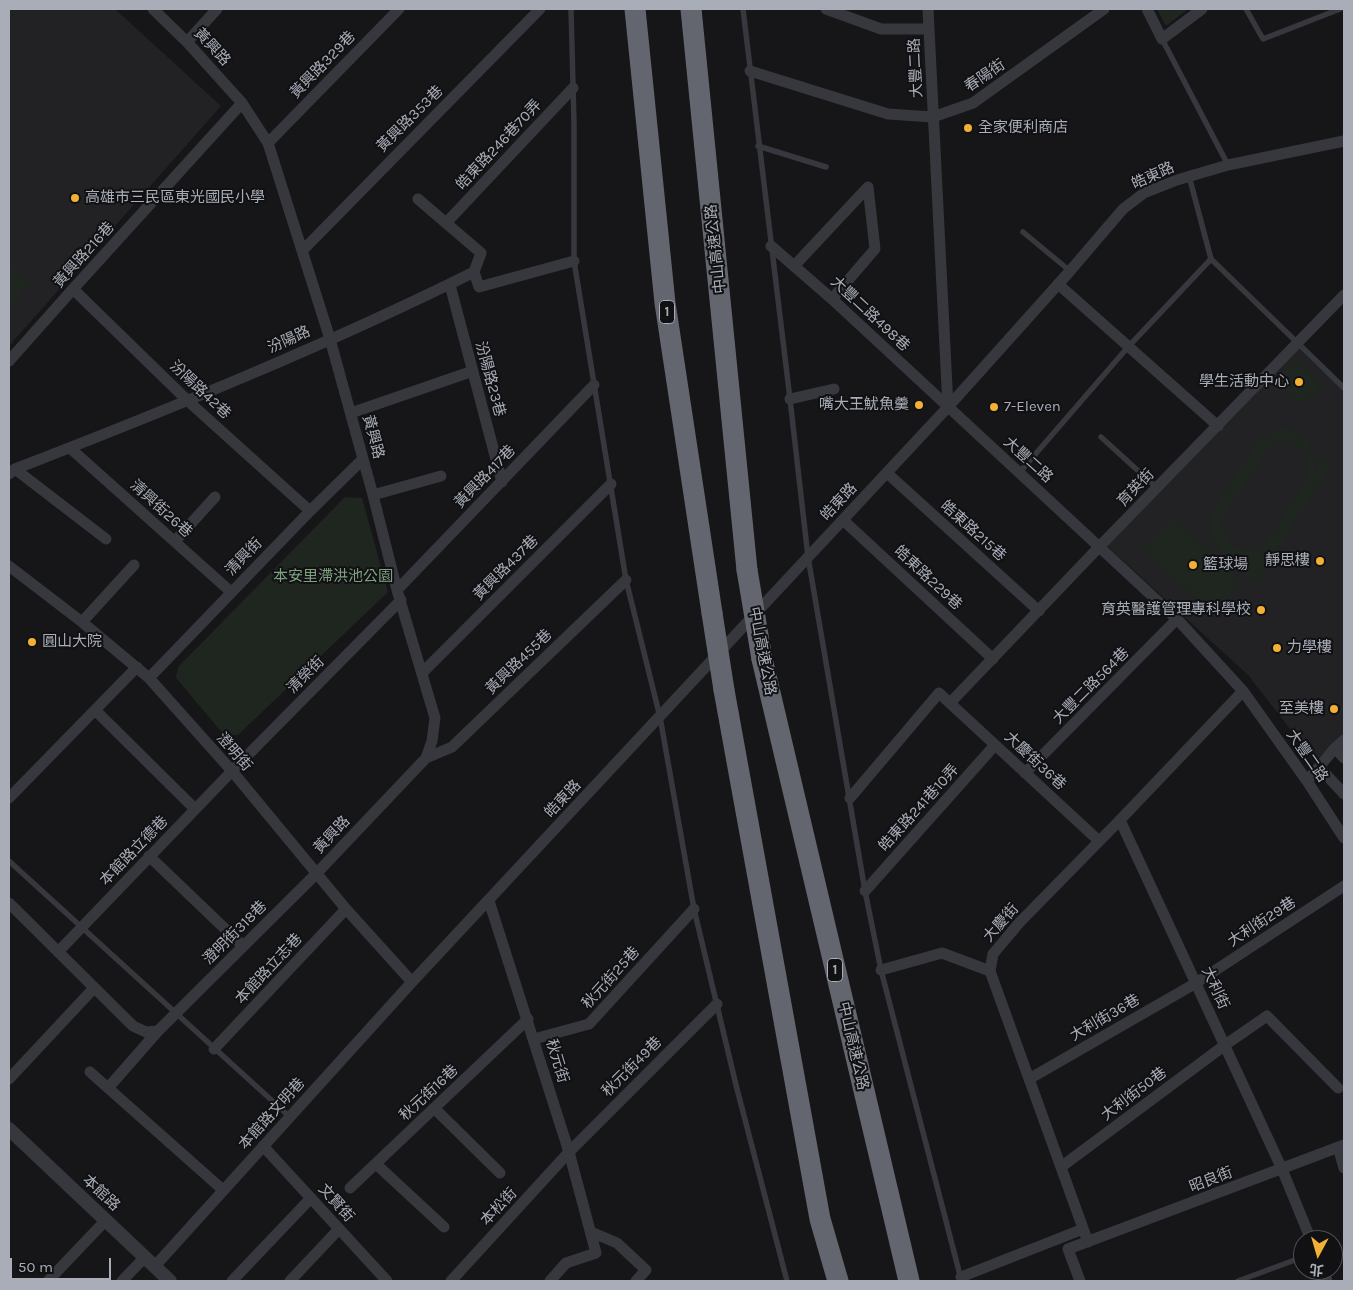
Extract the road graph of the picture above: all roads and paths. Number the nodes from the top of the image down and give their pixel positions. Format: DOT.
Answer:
graph roads {
  1 [pos="153,9"];
  2 [pos="217,9"];
  3 [pos="397,9"];
  4 [pos="540,9"];
  5 [pos="571,9"];
  6 [pos="635,9"];
  7 [pos="691,9"];
  8 [pos="743,9"];
  9 [pos="826,9"];
  10 [pos="928,9"];
  11 [pos="1104,9"];
  12 [pos="1146,9"];
  13 [pos="1202,9"];
  14 [pos="1246,9"];
  15 [pos="1340,9"];
  16 [pos="929,29"];
  17 [pos="1162,39"];
  18 [pos="187,42"];
  19 [pos="750,71"];
  20 [pos="573,88"];
  21 [pos="242,103"];
  22 [pos="933,117"];
  23 [pos="1344,141"];
  24 [pos="268,143"];
  25 [pos="758,146"];
  26 [pos="1228,165"];
  27 [pos="826,167"];
  28 [pos="1189,176"];
  29 [pos="418,199"];
  30 [pos="446,223"];
  31 [pos="1023,232"];
  32 [pos="771,246"];
  33 [pos="302,251"];
  34 [pos="1211,260"];
  35 [pos="574,261"];
  36 [pos="795,265"];
  37 [pos="1070,271"];
  38 [pos="474,272"];
  39 [pos="1058,284"];
  40 [pos="450,285"];
  41 [pos="73,289"];
  42 [pos="1344,295"];
  43 [pos="832,299"];
  44 [pos="330,339"];
  45 [pos="1298,343"];
  46 [pos="1128,347"];
  47 [pos="9,361"];
  48 [pos="472,371"];
  49 [pos="594,386"];
  50 [pos="1344,388"];
  51 [pos="834,390"];
  52 [pos="790,399"];
  53 [pos="188,401"];
  54 [pos="948,407"];
  55 [pos="351,413"];
  56 [pos="1218,426"];
  57 [pos="1101,437"];
  58 [pos="70,448"];
  59 [pos="363,459"];
  60 [pos="12,471"];
  61 [pos="1020,472"];
  62 [pos="886,473"];
  63 [pos="441,476"];
  64 [pos="502,482"];
  65 [pos="610,484"];
  66 [pos="1157,488"];
  67 [pos="374,495"];
  68 [pos="215,497"];
  69 [pos="310,511"];
  70 [pos="843,520"];
  71 [pos="106,539"];
  72 [pos="175,541"];
  73 [pos="1100,546"];
  74 [pos="808,557"];
  75 [pos="134,565"];
  76 [pos="9,566"];
  77 [pos="626,580"];
  78 [pos="231,592"];
  79 [pos="399,595"];
  80 [pos="1039,611"];
  81 [pos="1177,620"];
  82 [pos="82,622"];
  83 [pos="993,659"];
  84 [pos="137,667"];
  85 [pos="422,673"];
  86 [pos="149,678"];
  87 [pos="1243,691"];
  88 [pos="950,703"];
  89 [pos="96,711"];
  90 [pos="660,717"];
  91 [pos="1344,740"];
  92 [pos="996,745"];
  93 [pos="1335,748"];
  94 [pos="426,758"];
  95 [pos="1344,758"];
  96 [pos="1320,768"];
  97 [pos="232,771"];
  98 [pos="1025,773"];
  99 [pos="1307,781"];
  100 [pos="1344,794"];
  101 [pos="9,798"];
  102 [pos="850,798"];
  103 [pos="196,808"];
  104 [pos="1120,820"];
  105 [pos="1344,838"];
  106 [pos="1099,841"];
  107 [pos="149,856"];
  108 [pos="9,861"];
  109 [pos="316,874"];
  110 [pos="1344,886"];
  111 [pos="865,891"];
  112 [pos="489,900"];
  113 [pos="9,902"];
  114 [pos="346,909"];
  115 [pos="694,910"];
  116 [pos="82,927"];
  117 [pos="243,946"];
  118 [pos="58,952"];
  119 [pos="881,970"];
  120 [pos="990,971"];
  121 [pos="412,982"];
  122 [pos="1196,983"];
  123 [pos="94,988"];
  124 [pos="717,1004"];
  125 [pos="175,1014"];
  126 [pos="528,1019"];
  127 [pos="158,1031"];
  128 [pos="534,1038"];
  129 [pos="1224,1045"];
  130 [pos="214,1049"];
  131 [pos="90,1072"];
  132 [pos="9,1079"];
  133 [pos="1029,1079"];
  134 [pos="108,1088"];
  135 [pos="1338,1088"];
  136 [pos="434,1108"];
  137 [pos="290,1117"];
  138 [pos="9,1129"];
  139 [pos="263,1146"];
  140 [pos="1341,1146"];
  141 [pos="569,1152"];
  142 [pos="376,1164"];
  143 [pos="1061,1167"];
  144 [pos="1344,1168"];
  145 [pos="1282,1169"];
  146 [pos="500,1173"];
  147 [pos="350,1188"];
  148 [pos="223,1190"];
  149 [pos="311,1198"];
  150 [pos="106,1220"];
  151 [pos="444,1227"];
  152 [pos="339,1229"];
  153 [pos="1083,1229"];
  154 [pos="1307,1230"];
  155 [pos="591,1232"];
  156 [pos="1088,1242"];
  157 [pos="150,1261"];
  158 [pos="1293,1261"];
  159 [pos="961,1279"];
  160 [pos="48,1281"];
  161 [pos="122,1281"];
  162 [pos="170,1281"];
  163 [pos="232,1281"];
  164 [pos="290,1281"];
  165 [pos="387,1281"];
  166 [pos="451,1281"];
  167 [pos="550,1281"];
  168 [pos="636,1281"];
  169 [pos="786,1281"];
  170 [pos="838,1281"];
  171 [pos="909,1281"];
  172 [pos="1080,1281"];
  173 [pos="1238,1281"];
  1 -- 18 [label="street, 黃興路"];
  2 -- 18 [label="street"];
  3 -- 24 [label="street, 黃興路329巷"];
  4 -- 33 [label="street, 黃興路353巷"];
  5 -- 20 [label="lane"];
  6 -- 170 [label="highway, 1, bridge"];
  7 -- 171 [label="highway, 中山高速公路 / 1, bridge"];
  8 -- 19 [label="lane"];
  9 -- 16 [label="street"];
  10 -- 16 [label="street, 大豐二路"];
  11 -- 22 [label="street, 春陽街"];
  12 -- 17 [label="street"];
  13 -- 17 [label="street"];
  14 -- 15 [label="lane"];
  16 -- 22 [label="street, 大豐二路"];
  17 -- 26 [label="lane"];
  18 -- 21 [label="street, 黃興路"];
  19 -- 22 [label="street, 春陽街"];
  19 -- 25 [label="lane"];
  20 -- 30 [label="street, 皓東路246巷70弄"];
  20 -- 35 [label="lane"];
  21 -- 24 [label="street, 黃興路"];
  21 -- 41 [label="street, 黃興路216巷"];
  22 -- 54 [label="street, 大豐二路"];
  23 -- 26 [label="street, 皓東路"];
  24 -- 33 [label="street, 黃興路"];
  25 -- 27 [label="lane"];
  25 -- 32 [label="lane"];
  26 -- 28 [label="street, 皓東路"];
  28 -- 34 [label="lane"];
  28 -- 37 [label="street, 皓東路"];
  29 -- 30 [label="street"];
  30 -- 38 [label="street"];
  31 -- 37 [label="lane"];
  32 -- 36 [label="street, 大豐二路498巷"];
  32 -- 52 [label="lane"];
  33 -- 44 [label="street, 黃興路"];
  34 -- 45 [label="lane"];
  34 -- 46 [label="lane"];
  35 -- 38 [label="street"];
  35 -- 49 [label="lane"];
  36 -- 43 [label="street, 大豐二路498巷"];
  36 -- 43 [label="street"];
  37 -- 39 [label="street, 皓東路"];
  38 -- 40 [label="street, 汾陽路"];
  39 -- 46 [label="street"];
  39 -- 54 [label="street, 皓東路"];
  40 -- 44 [label="street, 汾陽路"];
  40 -- 48 [label="street, 汾陽路23巷"];
  41 -- 47 [label="street, 黃興路216巷"];
  41 -- 53 [label="street, 汾陽路42巷"];
  42 -- 45 [label="street, 育英街"];
  43 -- 54 [label="street, 大豐二路498巷"];
  44 -- 53 [label="street, 汾陽路"];
  44 -- 55 [label="street, 黃興路"];
  45 -- 50 [label="lane"];
  45 -- 56 [label="street, 育英街"];
  46 -- 56 [label="street"];
  46 -- 61 [label="lane"];
  48 -- 55 [label="street"];
  48 -- 64 [label="street, 汾陽路23巷"];
  49 -- 64 [label="street, 黃興路417巷"];
  49 -- 65 [label="lane"];
  51 -- 52 [label="street"];
  52 -- 74 [label="lane"];
  53 -- 58 [label="street, 汾陽路"];
  53 -- 69 [label="street, 汾陽路42巷"];
  54 -- 61 [label="street, 大豐二路"];
  54 -- 62 [label="street, 皓東路"];
  55 -- 59 [label="street, 黃興路"];
  56 -- 66 [label="street, 育英街"];
  57 -- 66 [label="lane"];
  58 -- 60 [label="street, 汾陽路"];
  58 -- 72 [label="street, 清興街26巷"];
  59 -- 67 [label="street, 黃興路"];
  59 -- 69 [label="street, 清興街"];
  60 -- 71 [label="street"];
  61 -- 73 [label="street, 大豐二路"];
  62 -- 70 [label="street, 皓東路"];
  62 -- 80 [label="street, 皓東路215巷"];
  63 -- 67 [label="street"];
  64 -- 79 [label="street, 黃興路417巷"];
  65 -- 77 [label="lane"];
  65 -- 85 [label="street, 黃興路437巷"];
  66 -- 73 [label="street, 育英街"];
  67 -- 79 [label="street, 黃興路"];
  68 -- 72 [label="street"];
  69 -- 78 [label="street, 清興街"];
  70 -- 74 [label="street, 皓東路"];
  70 -- 83 [label="street, 皓東路229巷"];
  72 -- 78 [label="street, 清興街26巷"];
  73 -- 80 [label="street, 育英街"];
  73 -- 81 [label="street, 大豐二路"];
  74 -- 90 [label="street, 皓東路"];
  74 -- 102 [label="lane"];
  75 -- 82 [label="street"];
  76 -- 82 [label="street, 澄明街"];
  77 -- 90 [label="lane"];
  77 -- 94 [label="street, 黃興路455巷"];
  78 -- 86 [label="street, 清興街"];
  79 -- 85 [label="street, 黃興路"];
  79 -- 97 [label="street, 清榮街"];
  80 -- 83 [label="street, 育英街"];
  81 -- 87 [label="street, 大豐二路"];
  81 -- 98 [label="street, 大豐二路564巷"];
  82 -- 84 [label="street, 澄明街"];
  83 -- 88 [label="street, 育英街"];
  84 -- 86 [label="street, 澄明街"];
  84 -- 89 [label="street"];
  85 -- 94 [label="street, 黃興路"];
  86 -- 97 [label="street, 澄明街"];
  87 -- 99 [label="street, 大豐二路"];
  87 -- 104 [label="street, 大慶街"];
  88 -- 92 [label="street, 大慶街36巷"];
  88 -- 102 [label="street"];
  89 -- 101 [label="street"];
  89 -- 103 [label="street"];
  90 -- 112 [label="street, 皓東路"];
  90 -- 115 [label="lane"];
  91 -- 93 [label="street"];
  92 -- 98 [label="street, 大慶街36巷"];
  92 -- 111 [label="street, 皓東路241巷10弄"];
  93 -- 95 [label="street"];
  93 -- 96 [label="street"];
  94 -- 109 [label="street, 黃興路"];
  96 -- 99 [label="street"];
  96 -- 100 [label="street"];
  97 -- 103 [label="street, 本館路立德巷"];
  97 -- 109 [label="street, 澄明街"];
  98 -- 106 [label="street, 大慶街36巷"];
  99 -- 105 [label="street, 大豐二路"];
  102 -- 111 [label="lane"];
  103 -- 107 [label="street, 本館路立德巷"];
  104 -- 106 [label="street, 大慶街"];
  104 -- 122 [label="street, 大利街"];
  106 -- 120 [label="street, 大慶街"];
  107 -- 116 [label="street, 本館路立德巷"];
  107 -- 117 [label="street"];
  108 -- 116 [label="lane"];
  109 -- 114 [label="street, 澄明街"];
  109 -- 117 [label="street, 澄明街318巷"];
  110 -- 122 [label="street, 大利街29巷"];
  111 -- 119 [label="lane"];
  112 -- 121 [label="street, 皓東路"];
  112 -- 126 [label="street, 秋元街"];
  113 -- 118 [label="street"];
  114 -- 121 [label="street, 澄明街"];
  114 -- 130 [label="street, 本館路立志巷"];
  115 -- 124 [label="lane"];
  115 -- 128 [label="street, 秋元街25巷"];
  116 -- 118 [label="street, 本館路立德巷"];
  116 -- 125 [label="lane"];
  117 -- 125 [label="street, 澄明街318巷"];
  118 -- 123 [label="street"];
  119 -- 120 [label="street"];
  119 -- 159 [label="lane"];
  120 -- 133 [label="street"];
  121 -- 137 [label="street, 本館路文明巷"];
  122 -- 129 [label="street, 大利街"];
  122 -- 133 [label="street, 大利街36巷"];
  123 -- 127 [label="street"];
  123 -- 132 [label="street"];
  124 -- 141 [label="street, 秋元街49巷"];
  124 -- 169 [label="lane"];
  125 -- 127 [label="street"];
  125 -- 130 [label="lane"];
  126 -- 128 [label="street, 秋元街"];
  126 -- 136 [label="street, 秋元街16巷"];
  127 -- 134 [label="street"];
  128 -- 141 [label="street, 秋元街"];
  129 -- 135 [label="street, 大利街50巷"];
  129 -- 143 [label="street, 大利街50巷"];
  129 -- 145 [label="street, 大利街"];
  130 -- 137 [label="lane"];
  131 -- 134 [label="street"];
  133 -- 143 [label="street"];
  134 -- 148 [label="street"];
  136 -- 142 [label="street, 秋元街16巷"];
  136 -- 146 [label="street"];
  137 -- 139 [label="street, 本館路文明巷"];
  138 -- 150 [label="street, 本館路"];
  139 -- 148 [label="street, 本館路文明巷"];
  139 -- 149 [label="street, 文賢街"];
  140 -- 144 [label="street"];
  140 -- 145 [label="street, 昭良街"];
  141 -- 155 [label="street, 秋元街"];
  141 -- 166 [label="street, 本松街"];
  142 -- 147 [label="street, 秋元街16巷"];
  142 -- 151 [label="street"];
  143 -- 153 [label="street"];
  145 -- 154 [label="street, 大利街"];
  145 -- 156 [label="street, 昭良街"];
  148 -- 157 [label="street, 本館路文明巷"];
  149 -- 152 [label="street, 文賢街"];
  149 -- 163 [label="street"];
  150 -- 157 [label="street, 本館路"];
  150 -- 160 [label="street"];
  152 -- 164 [label="street"];
  152 -- 165 [label="street, 文賢街"];
  153 -- 156 [label="street"];
  153 -- 159 [label="street"];
  155 -- 167 [label="street, 秋元街"];
  155 -- 168 [label="street"];
  156 -- 172 [label="street, 昭良街"];
  157 -- 161 [label="street, 本館路文明巷"];
  157 -- 162 [label="street, 本館路"];
  158 -- 173 [label="lane"];
}
